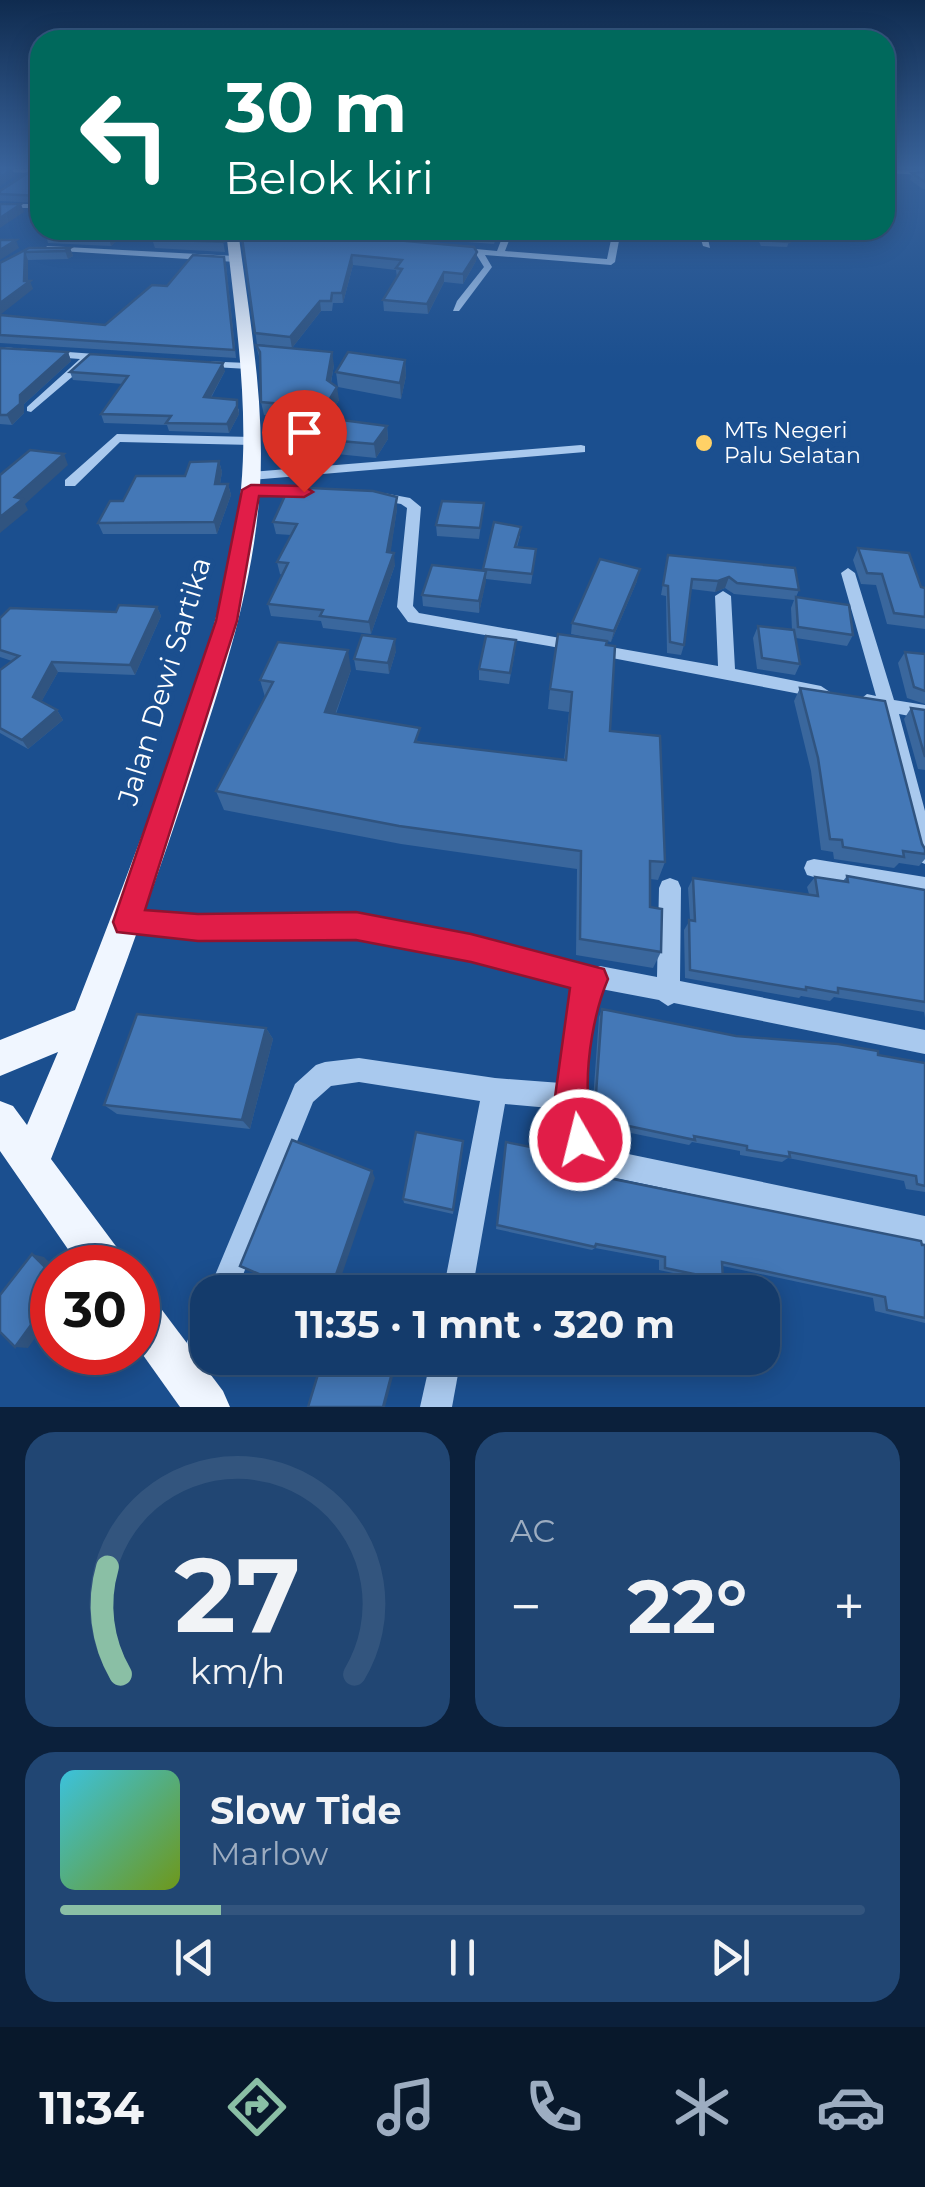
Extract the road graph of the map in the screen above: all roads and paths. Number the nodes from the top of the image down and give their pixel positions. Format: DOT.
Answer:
graph roads {
  1 [pos="233,240"];
  2 [pos="505,240"];
  3 [pos="615,240"];
  4 [pos="705,240"];
  5 [pos="707,246"];
  6 [pos="36,248"];
  7 [pos="446,249"];
  8 [pos="480,252"];
  9 [pos="500,254"];
  10 [pos="236,259"];
  11 [pos="456,309"];
  12 [pos="0,350"];
  13 [pos="89,356"];
  14 [pos="254,356"];
  15 [pos="120,359"];
  16 [pos="190,363"];
  17 [pos="30,409"];
  18 [pos="254,441"];
  19 [pos="581,449"];
  20 [pos="70,483"];
  21 [pos="251,483"];
  22 [pos="322,492"];
  23 [pos="358,494"];
  24 [pos="848,573"];
  25 [pos="724,596"];
  26 [pos="727,672"];
  27 [pos="885,704"];
  28 [pos="925,712"];
  29 [pos="925,855"];
  30 [pos="814,868"];
  31 [pos="925,887"];
  32 [pos="670,888"];
  33 [pos="127,922"];
  34 [pos="593,979"];
  35 [pos="668,994"];
  36 [pos="88,1022"];
  37 [pos="925,1042"];
  38 [pos="0,1058"];
  39 [pos="494,1091"];
  40 [pos="572,1097"];
  41 [pos="0,1119"];
  42 [pos="32,1162"];
  43 [pos="925,1230"];
  44 [pos="90,1245"];
  45 [pos="229,1275"];
  46 [pos="461,1275"];
  47 [pos="160,1344"];
  48 [pos="443,1375"];
  49 [pos="196,1394"];
  50 [pos="436,1407"];
  1 -- 10 [label="main road, Jalan Dewi Sartika"];
  2 -- 9 [label="street"];
  3 -- 9 [label="street"];
  4 -- 5 [label="street"];
  6 -- 10 [label="street"];
  7 -- 8 [label="street"];
  8 -- 9 [label="street"];
  8 -- 11 [label="street"];
  10 -- 14 [label="main road, Jalan Dewi Sartika"];
  12 -- 13 [label="street"];
  13 -- 15 [label="street"];
  13 -- 17 [label="street"];
  14 -- 16 [label="street"];
  14 -- 18 [label="main road, Jalan Dewi Sartika"];
  18 -- 20 [label="street"];
  18 -- 21 [label="main road, Jalan Dewi Sartika"];
  19 -- 21 [label="street"];
  21 -- 22 [label="street"];
  21 -- 33 [label="main road, Jalan Dewi Sartika"];
  23 -- 26 [label="street"];
  24 -- 27 [label="street"];
  25 -- 26 [label="street"];
  26 -- 27 [label="street"];
  27 -- 28 [label="street"];
  27 -- 29 [label="street"];
  30 -- 31 [label="street"];
  32 -- 35 [label="street"];
  33 -- 34 [label="street"];
  33 -- 36 [label="main road, Jalan Dewi Sartika"];
  34 -- 35 [label="street"];
  34 -- 40 [label="street"];
  35 -- 37 [label="street"];
  36 -- 38 [label="main road"];
  36 -- 42 [label="main road, Jalan Dewi Sartika"];
  39 -- 40 [label="street"];
  39 -- 45 [label="street"];
  39 -- 46 [label="street"];
  40 -- 43 [label="street"];
  41 -- 42 [label="main road"];
  42 -- 44 [label="main road"];
  47 -- 49 [label="main road"];
  48 -- 50 [label="street"];
}
